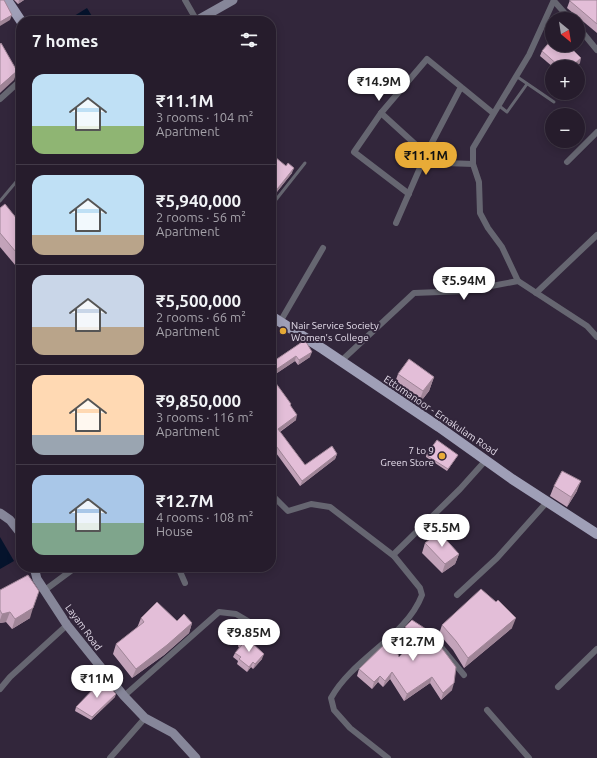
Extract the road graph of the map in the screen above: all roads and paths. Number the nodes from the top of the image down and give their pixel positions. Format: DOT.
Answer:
graph roads {
  1 [pos="7,0"];
  2 [pos="185,0"];
  3 [pos="233,0"];
  4 [pos="554,1"];
  5 [pos="564,12"];
  6 [pos="18,16"];
  7 [pos="194,16"];
  8 [pos="206,16"];
  9 [pos="585,35"];
  10 [pos="597,50"];
  11 [pos="516,76"];
  12 [pos="527,84"];
  13 [pos="16,85"];
  14 [pos="461,87"];
  15 [pos="0,99"];
  16 [pos="554,102"];
  17 [pos="498,105"];
  18 [pos="381,113"];
  19 [pos="493,113"];
  20 [pos="597,132"];
  21 [pos="426,154"];
  22 [pos="567,162"];
  23 [pos="305,163"];
  24 [pos="473,164"];
  25 [pos="16,182"];
  26 [pos="409,194"];
  27 [pos="276,200"];
  28 [pos="0,201"];
  29 [pos="396,223"];
  30 [pos="597,235"];
  31 [pos="323,248"];
  32 [pos="518,281"];
  33 [pos="536,293"];
  34 [pos="276,319"];
  35 [pos="280,322"];
  36 [pos="597,337"];
  37 [pos="340,362"];
  38 [pos="486,460"];
  39 [pos="276,499"];
  40 [pos="547,502"];
  41 [pos="0,513"];
  42 [pos="16,527"];
  43 [pos="597,534"];
  44 [pos="394,556"];
  45 [pos="33,572"];
  46 [pos="69,572"];
  47 [pos="180,572"];
  48 [pos="185,583"];
  49 [pos="45,590"];
  50 [pos="457,595"];
  51 [pos="67,624"];
  52 [pos="252,624"];
  53 [pos="430,634"];
  54 [pos="597,649"];
  55 [pos="464,675"];
  56 [pos="558,688"];
  57 [pos="0,689"];
  58 [pos="124,696"];
  59 [pos="487,710"];
  60 [pos="145,718"];
  61 [pos="110,758"];
  62 [pos="196,758"];
  63 [pos="388,758"];
  64 [pos="529,758"];
  1 -- 6 [label="main road"];
  2 -- 7 [label="street"];
  3 -- 8 [label="street"];
  4 -- 5 [label="street"];
  4 -- 11 [label="street"];
  9 -- 10 [label="street"];
  11 -- 12 [label="lane"];
  11 -- 17 [label="street"];
  12 -- 16 [label="lane"];
  12 -- 17 [label="lane"];
  13 -- 15 [label="street"];
  14 -- 18 [label="street"];
  14 -- 19 [label="street"];
  14 -- 21 [label="street"];
  17 -- 19 [label="street"];
  18 -- 21 [label="street"];
  18 -- 26 [label="street"];
  19 -- 24 [label="street"];
  20 -- 22 [label="street"];
  21 -- 24 [label="street"];
  21 -- 26 [label="street"];
  23 -- 27 [label="lane"];
  24 -- 32 [label="street"];
  25 -- 28 [label="lane"];
  26 -- 29 [label="street"];
  30 -- 33 [label="street"];
  31 -- 35 [label="street"];
  32 -- 33 [label="street"];
  32 -- 37 [label="street"];
  33 -- 36 [label="street"];
  34 -- 35 [label="main road, Ettumanoor - Ernakulam Road"];
  35 -- 37 [label="main road, Ettumanoor - Ernakulam Road"];
  37 -- 38 [label="main road, Ettumanoor - Ernakulam Road"];
  38 -- 40 [label="main road, Ettumanoor - Ernakulam Road"];
  38 -- 44 [label="street"];
  39 -- 44 [label="street"];
  40 -- 43 [label="main road, Ettumanoor - Ernakulam Road"];
  40 -- 50 [label="street"];
  41 -- 42 [label="street"];
  44 -- 63 [label="street"];
  45 -- 49 [label="street, Layam Road"];
  46 -- 49 [label="street"];
  47 -- 48 [label="street"];
  49 -- 51 [label="street, Layam Road"];
  51 -- 57 [label="street"];
  51 -- 58 [label="street, Layam Road"];
  52 -- 58 [label="street"];
  53 -- 55 [label="street"];
  54 -- 56 [label="street"];
  58 -- 60 [label="street, Layam Road"];
  59 -- 64 [label="street"];
  60 -- 61 [label="street"];
  60 -- 62 [label="street, Layam Road"];
}
